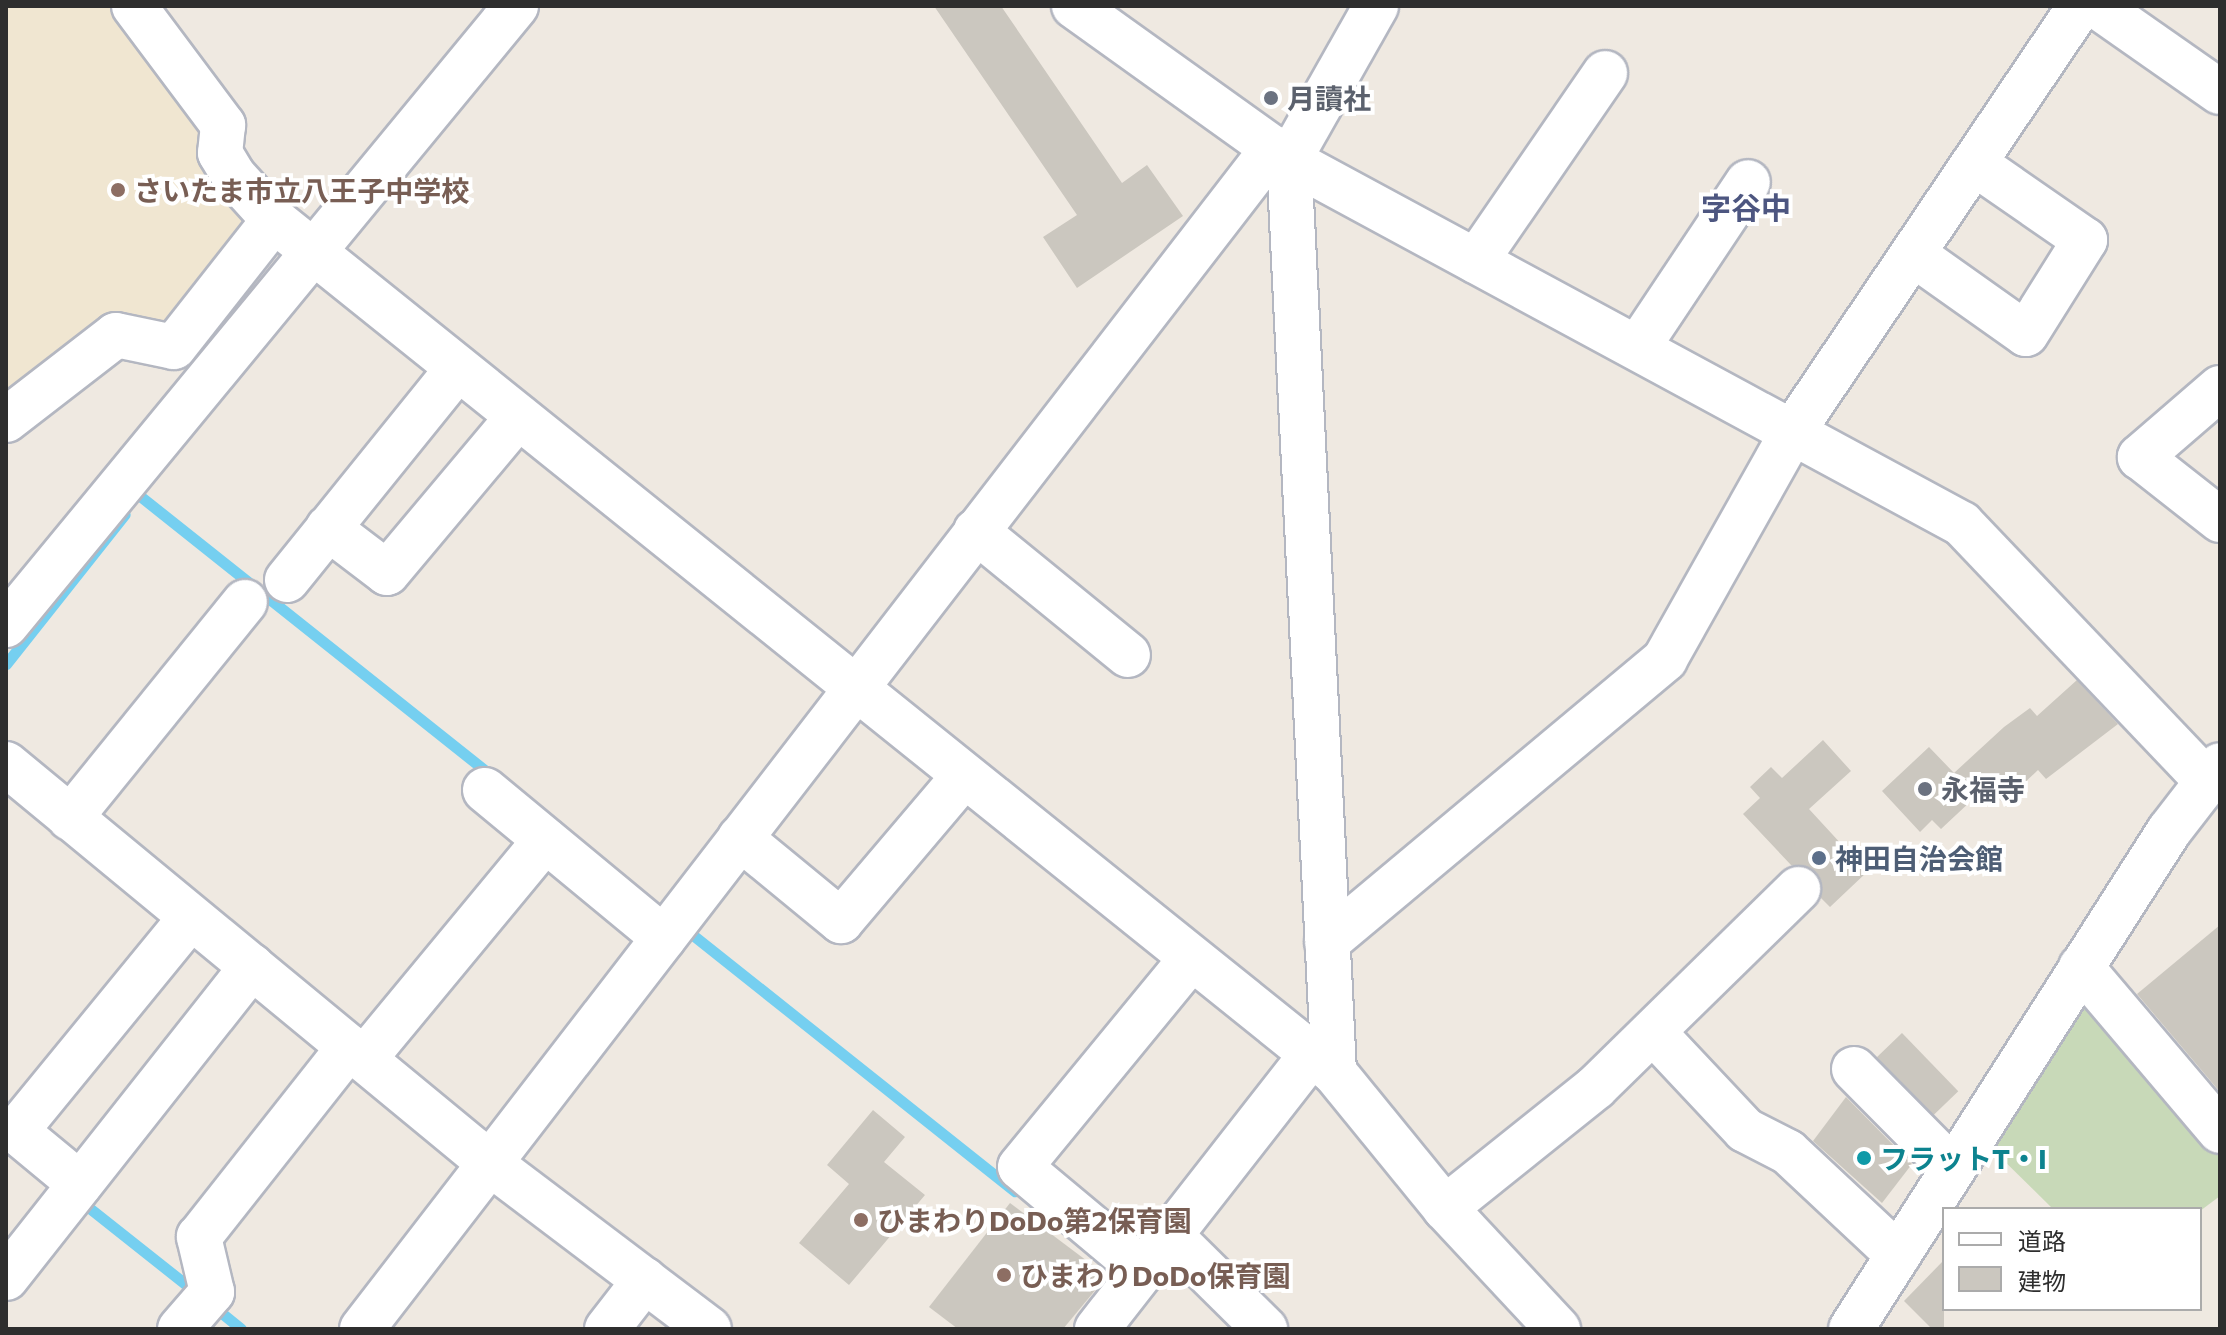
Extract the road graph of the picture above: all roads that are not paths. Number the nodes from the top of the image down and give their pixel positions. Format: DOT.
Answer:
graph roads {
  1 [pos="134,6"];
  2 [pos="516,6"];
  3 [pos="1074,6"];
  4 [pos="1376,6"];
  5 [pos="2080,6"];
  6 [pos="2097,6"];
  7 [pos="1605,73"];
  8 [pos="2217,84"];
  9 [pos="1281,154"];
  10 [pos="1974,163"];
  11 [pos="1748,182"];
  12 [pos="274,220"];
  13 [pos="313,251"];
  14 [pos="1913,254"];
  15 [pos="1476,261"];
  16 [pos="1638,347"];
  17 [pos="458,368"];
  18 [pos="2220,388"];
  19 [pos="518,417"];
  20 [pos="6,420"];
  21 [pos="1793,431"];
  22 [pos="2220,520"];
  23 [pos="328,528"];
  24 [pos="976,531"];
  25 [pos="287,580"];
  26 [pos="245,602"];
  27 [pos="6,625"];
  28 [pos="1128,655"];
  29 [pos="854,689"];
  30 [pos="6,764"];
  31 [pos="2213,773"];
  32 [pos="963,777"];
  33 [pos="485,790"];
  34 [pos="70,818"];
  35 [pos="740,838"];
  36 [pos="545,840"];
  37 [pos="1798,889"];
  38 [pos="191,917"];
  39 [pos="664,938"];
  40 [pos="1327,942"];
  41 [pos="1191,959"];
  42 [pos="252,967"];
  43 [pos="2081,967"];
  44 [pos="1653,1032"];
  45 [pos="356,1053"];
  46 [pos="1323,1064"];
  47 [pos="1854,1069"];
  48 [pos="2220,1131"];
  49 [pos="492,1165"];
  50 [pos="1952,1168"];
  51 [pos="80,1184"];
  52 [pos="1445,1208"];
  53 [pos="1170,1235"];
  54 [pos="1898,1255"];
  55 [pos="1143,1270"];
  56 [pos="6,1278"];
  57 [pos="645,1280"];
  58 [pos="180,1329"];
  59 [pos="362,1329"];
  60 [pos="607,1329"];
  61 [pos="709,1329"];
  62 [pos="1097,1329"];
  63 [pos="1265,1329"];
  64 [pos="1558,1329"];
  65 [pos="1851,1329"];
  1 -- 12 [label="street"];
  2 -- 13 [label="street"];
  3 -- 9 [label="street"];
  4 -- 9 [label="street"];
  5 -- 10 [label="street"];
  6 -- 8 [label="street"];
  7 -- 15 [label="street"];
  9 -- 15 [label="street"];
  9 -- 24 [label="street"];
  9 -- 40 [label="street"];
  10 -- 14 [label="street"];
  10 -- 14 [label="street"];
  11 -- 16 [label="street"];
  12 -- 13 [label="street"];
  12 -- 20 [label="street"];
  13 -- 17 [label="street"];
  13 -- 27 [label="street"];
  14 -- 21 [label="street"];
  15 -- 16 [label="street"];
  16 -- 21 [label="street"];
  17 -- 19 [label="street"];
  17 -- 23 [label="street"];
  18 -- 22 [label="street"];
  19 -- 23 [label="street"];
  19 -- 29 [label="street"];
  21 -- 31 [label="street"];
  21 -- 40 [label="street"];
  23 -- 25 [label="street"];
  24 -- 28 [label="street"];
  24 -- 29 [label="street"];
  26 -- 34 [label="street"];
  29 -- 32 [label="street"];
  29 -- 35 [label="street"];
  30 -- 34 [label="street"];
  31 -- 43 [label="street"];
  32 -- 35 [label="street"];
  32 -- 41 [label="street"];
  33 -- 36 [label="street"];
  34 -- 38 [label="street"];
  35 -- 39 [label="street"];
  36 -- 39 [label="street"];
  36 -- 45 [label="street"];
  37 -- 44 [label="street"];
  38 -- 42 [label="street"];
  38 -- 51 [label="street"];
  39 -- 49 [label="street"];
  40 -- 46 [label="street"];
  41 -- 46 [label="street"];
  41 -- 55 [label="street"];
  42 -- 45 [label="street"];
  42 -- 51 [label="street"];
  43 -- 48 [label="street"];
  43 -- 50 [label="street"];
  44 -- 52 [label="street"];
  44 -- 54 [label="street"];
  45 -- 49 [label="street"];
  45 -- 58 [label="street"];
  46 -- 52 [label="street"];
  46 -- 53 [label="street"];
  47 -- 50 [label="street"];
  49 -- 57 [label="street"];
  49 -- 59 [label="street"];
  50 -- 54 [label="street"];
  51 -- 56 [label="street"];
  52 -- 64 [label="street"];
  53 -- 55 [label="street"];
  53 -- 63 [label="street"];
  54 -- 65 [label="street"];
  55 -- 62 [label="street"];
  57 -- 60 [label="street"];
  57 -- 61 [label="street"];
}
